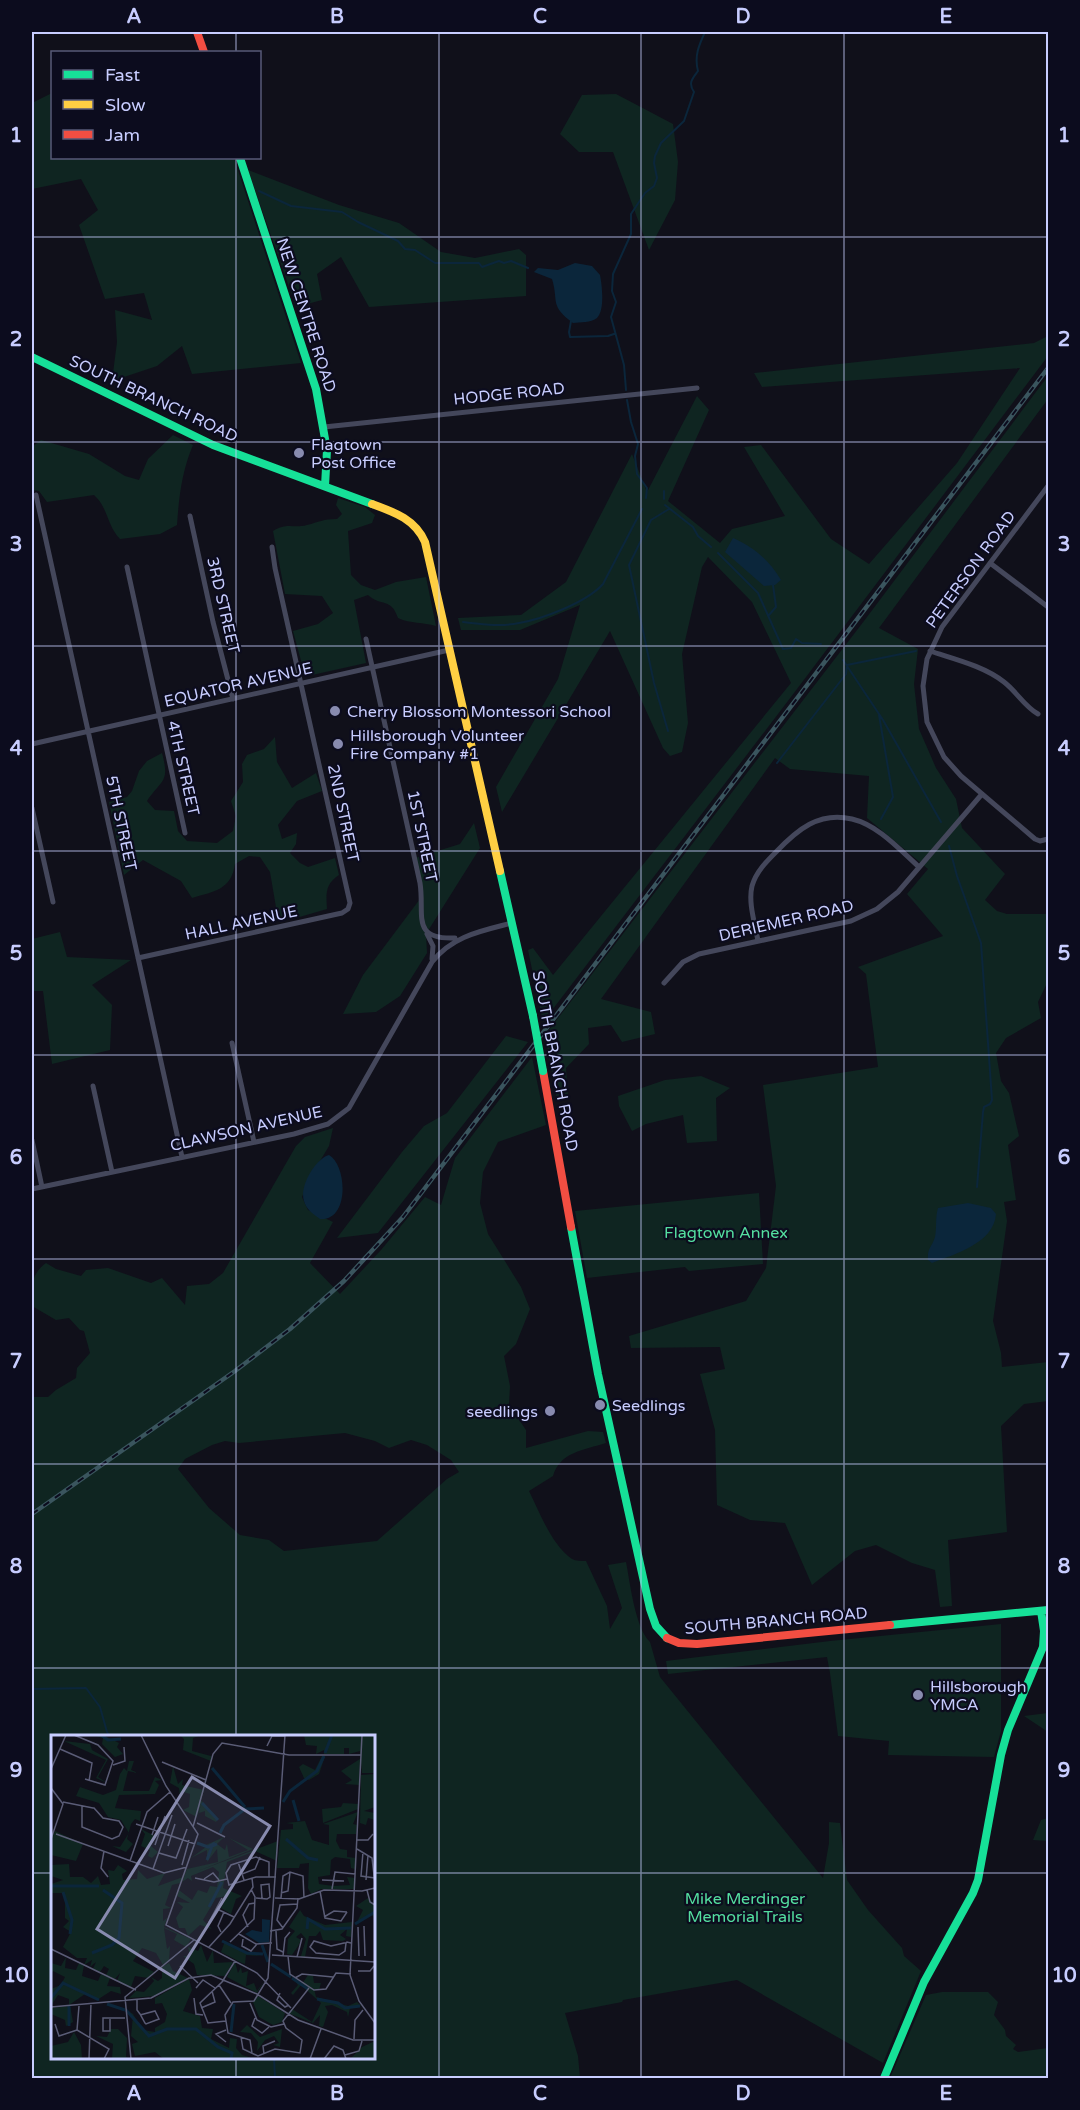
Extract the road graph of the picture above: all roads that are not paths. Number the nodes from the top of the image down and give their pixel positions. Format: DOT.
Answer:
graph roads {
  1 [pos="197,32"];
  2 [pos="204,51"];
  3 [pos="240,159"];
  4 [pos="32,357"];
  5 [pos="697,388"];
  6 [pos="324,427"];
  7 [pos="325,486"];
  8 [pos="1048,486"];
  9 [pos="36,495"];
  10 [pos="190,516"];
  11 [pos="272,547"];
  12 [pos="990,563"];
  13 [pos="127,567"];
  14 [pos="1048,607"];
  15 [pos="366,639"];
  16 [pos="450,650"];
  17 [pos="930,651"];
  18 [pos="372,668"];
  19 [pos="302,683"];
  20 [pos="233,699"];
  21 [pos="1038,714"];
  22 [pos="158,716"];
  23 [pos="89,732"];
  24 [pos="32,744"];
  25 [pos="982,794"];
  26 [pos="32,808"];
  27 [pos="185,833"];
  28 [pos="1048,839"];
  29 [pos="919,867"];
  30 [pos="53,902"];
  31 [pos="348,909"];
  32 [pos="512,923"];
  33 [pos="426,933"];
  34 [pos="458,938"];
  35 [pos="758,941"];
  36 [pos="138,958"];
  37 [pos="432,962"];
  38 [pos="664,983"];
  39 [pos="232,1043"];
  40 [pos="93,1086"];
  41 [pos="32,1140"];
  42 [pos="254,1143"];
  43 [pos="182,1157"];
  44 [pos="112,1172"];
  45 [pos="42,1187"];
  46 [pos="32,1189"];
  47 [pos="1045,1611"];
  48 [pos="884,2079"];
  1 -- 2 [label="street"];
  3 -- 6 [label="street, NEW CENTRE ROAD"];
  4 -- 7 [label="street, SOUTH BRANCH ROAD"];
  5 -- 6 [label="street, HODGE ROAD"];
  6 -- 7 [label="street, NEW CENTRE ROAD"];
  7 -- 16 [label="street, SOUTH BRANCH ROAD"];
  8 -- 12 [label="street, PETERSON ROAD"];
  9 -- 23 [label="street, 5TH STREET"];
  10 -- 20 [label="street, 3RD STREET"];
  11 -- 19 [label="street, 2ND STREET"];
  12 -- 14 [label="street"];
  12 -- 17 [label="street, PETERSON ROAD"];
  13 -- 22 [label="street, 4TH STREET"];
  15 -- 18 [label="street, 1ST STREET"];
  16 -- 18 [label="street, EQUATOR AVENUE"];
  16 -- 32 [label="street, SOUTH BRANCH ROAD"];
  17 -- 21 [label="street"];
  17 -- 25 [label="street, PETERSON ROAD"];
  18 -- 19 [label="street, EQUATOR AVENUE"];
  18 -- 33 [label="street, 1ST STREET"];
  19 -- 20 [label="street, EQUATOR AVENUE"];
  19 -- 31 [label="street, 2ND STREET"];
  20 -- 22 [label="street, EQUATOR AVENUE"];
  22 -- 23 [label="street, EQUATOR AVENUE"];
  22 -- 27 [label="street, 4TH STREET"];
  23 -- 24 [label="street, EQUATOR AVENUE"];
  23 -- 36 [label="street, 5TH STREET"];
  25 -- 28 [label="street, PETERSON ROAD"];
  25 -- 29 [label="street, DERIEMER ROAD"];
  26 -- 30 [label="street"];
  29 -- 35 [label="street, DERIEMER ROAD"];
  29 -- 35 [label="street"];
  31 -- 36 [label="street, HALL AVENUE"];
  32 -- 34 [label="street, CLAWSON AVENUE"];
  32 -- 47 [label="street, SOUTH BRANCH ROAD, bridge"];
  33 -- 34 [label="street"];
  33 -- 37 [label="street, 1ST STREET"];
  34 -- 37 [label="street, CLAWSON AVENUE"];
  35 -- 38 [label="street, DERIEMER ROAD"];
  36 -- 43 [label="street, 5TH STREET"];
  37 -- 42 [label="street, CLAWSON AVENUE"];
  39 -- 42 [label="street"];
  40 -- 44 [label="street"];
  41 -- 45 [label="street"];
  42 -- 43 [label="street, CLAWSON AVENUE"];
  43 -- 44 [label="street, CLAWSON AVENUE"];
  44 -- 45 [label="street, CLAWSON AVENUE"];
  45 -- 46 [label="street, CLAWSON AVENUE"];
  47 -- 48 [label="street"];
}
